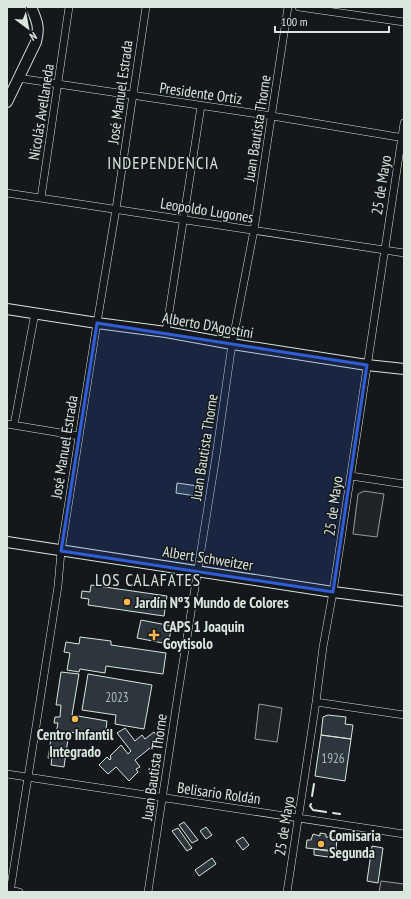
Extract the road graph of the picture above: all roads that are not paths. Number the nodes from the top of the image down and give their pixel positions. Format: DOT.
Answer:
graph roads {
  1 [pos="31,7"];
  2 [pos="69,7"];
  3 [pos="146,7"];
  4 [pos="288,7"];
  5 [pos="300,7"];
  6 [pos="404,22"];
  7 [pos="18,78"];
  8 [pos="58,85"];
  9 [pos="133,96"];
  10 [pos="7,102"];
  11 [pos="201,106"];
  12 [pos="272,116"];
  13 [pos="404,123"];
  14 [pos="403,138"];
  15 [pos="7,193"];
  16 [pos="41,198"];
  17 [pos="116,209"];
  18 [pos="183,219"];
  19 [pos="254,230"];
  20 [pos="385,250"];
  21 [pos="404,253"];
  22 [pos="7,309"];
  23 [pos="35,313"];
  24 [pos="96,323"];
  25 [pos="166,332"];
  26 [pos="232,344"];
  27 [pos="367,365"];
  28 [pos="404,369"];
  29 [pos="11,425"];
  30 [pos="79,436"];
  31 [pos="351,476"];
  32 [pos="404,484"];
  33 [pos="7,542"];
  34 [pos="61,551"];
  35 [pos="197,571"];
  36 [pos="333,592"];
  37 [pos="404,601"];
  38 [pos="316,702"];
  39 [pos="404,715"];
  40 [pos="7,774"];
  41 [pos="29,778"];
  42 [pos="162,798"];
  43 [pos="298,818"];
  44 [pos="404,834"];
  45 [pos="9,891"];
  46 [pos="19,892"];
  47 [pos="148,892"];
  48 [pos="287,892"];
  1 -- 7 [label="main road"];
  2 -- 8 [label="street, Nicolás Avellaneda"];
  3 -- 9 [label="street, José Manuel Estrada"];
  4 -- 12 [label="street, Juan Bautista Thorne"];
  5 -- 6 [label="street"];
  7 -- 8 [label="street, Presidente Ortiz"];
  7 -- 10 [label="main road"];
  8 -- 9 [label="street, Presidente Ortiz"];
  8 -- 16 [label="street, Nicolás Avellaneda"];
  9 -- 11 [label="street, Presidente Ortiz"];
  9 -- 17 [label="street, José Manuel Estrada"];
  11 -- 12 [label="street, Presidente Ortiz"];
  11 -- 18 [label="street"];
  12 -- 14 [label="street, Presidente Ortiz"];
  12 -- 19 [label="street, Juan Bautista Thorne"];
  13 -- 14 [label="street, 25 de Mayo"];
  14 -- 20 [label="street, 25 de Mayo"];
  15 -- 16 [label="street, Leopoldo Lugones"];
  16 -- 17 [label="street, Leopoldo Lugones"];
  17 -- 18 [label="street, Leopoldo Lugones"];
  17 -- 24 [label="street, José Manuel Estrada"];
  18 -- 19 [label="street, Leopoldo Lugones"];
  18 -- 25 [label="street"];
  19 -- 20 [label="street, Leopoldo Lugones"];
  19 -- 26 [label="street, Juan Bautista Thorne"];
  20 -- 21 [label="street, Leopoldo Lugones"];
  20 -- 27 [label="street, 25 de Mayo"];
  22 -- 23 [label="main road, Alberto D'Agostini"];
  23 -- 24 [label="main road, Alberto D'Agostini"];
  23 -- 29 [label="street"];
  24 -- 25 [label="main road, Alberto D'Agostini"];
  24 -- 30 [label="street, José Manuel Estrada"];
  25 -- 26 [label="main road, Alberto D'Agostini"];
  26 -- 27 [label="main road, Alberto D'Agostini"];
  26 -- 35 [label="street, Juan Bautista Thorne"];
  27 -- 28 [label="main road, Alberto D'Agostini"];
  27 -- 31 [label="street, 25 de Mayo"];
  29 -- 30 [label="street"];
  30 -- 34 [label="street, José Manuel Estrada"];
  31 -- 32 [label="street"];
  31 -- 36 [label="street, 25 de Mayo"];
  33 -- 34 [label="main road, Albert Schweitzer"];
  34 -- 35 [label="main road, Albert Schweitzer"];
  34 -- 41 [label="street, José Manuel Estrada"];
  35 -- 36 [label="main road, Albert Schweitzer"];
  35 -- 42 [label="street, Juan Bautista Thorne"];
  36 -- 37 [label="main road, Albert Schweitzer"];
  36 -- 38 [label="street, 25 de Mayo"];
  38 -- 39 [label="street"];
  38 -- 43 [label="street, 25 de Mayo"];
  40 -- 41 [label="street, Belisario Roldán"];
  41 -- 42 [label="street, Belisario Roldán"];
  41 -- 45 [label="street, José Manuel Estrada"];
  42 -- 43 [label="street, Belisario Roldán"];
  42 -- 47 [label="street, Juan Bautista Thorne"];
  43 -- 44 [label="street, Belisario Roldán"];
  43 -- 48 [label="street, 25 de Mayo"];
  45 -- 46 [label="street"];
}
